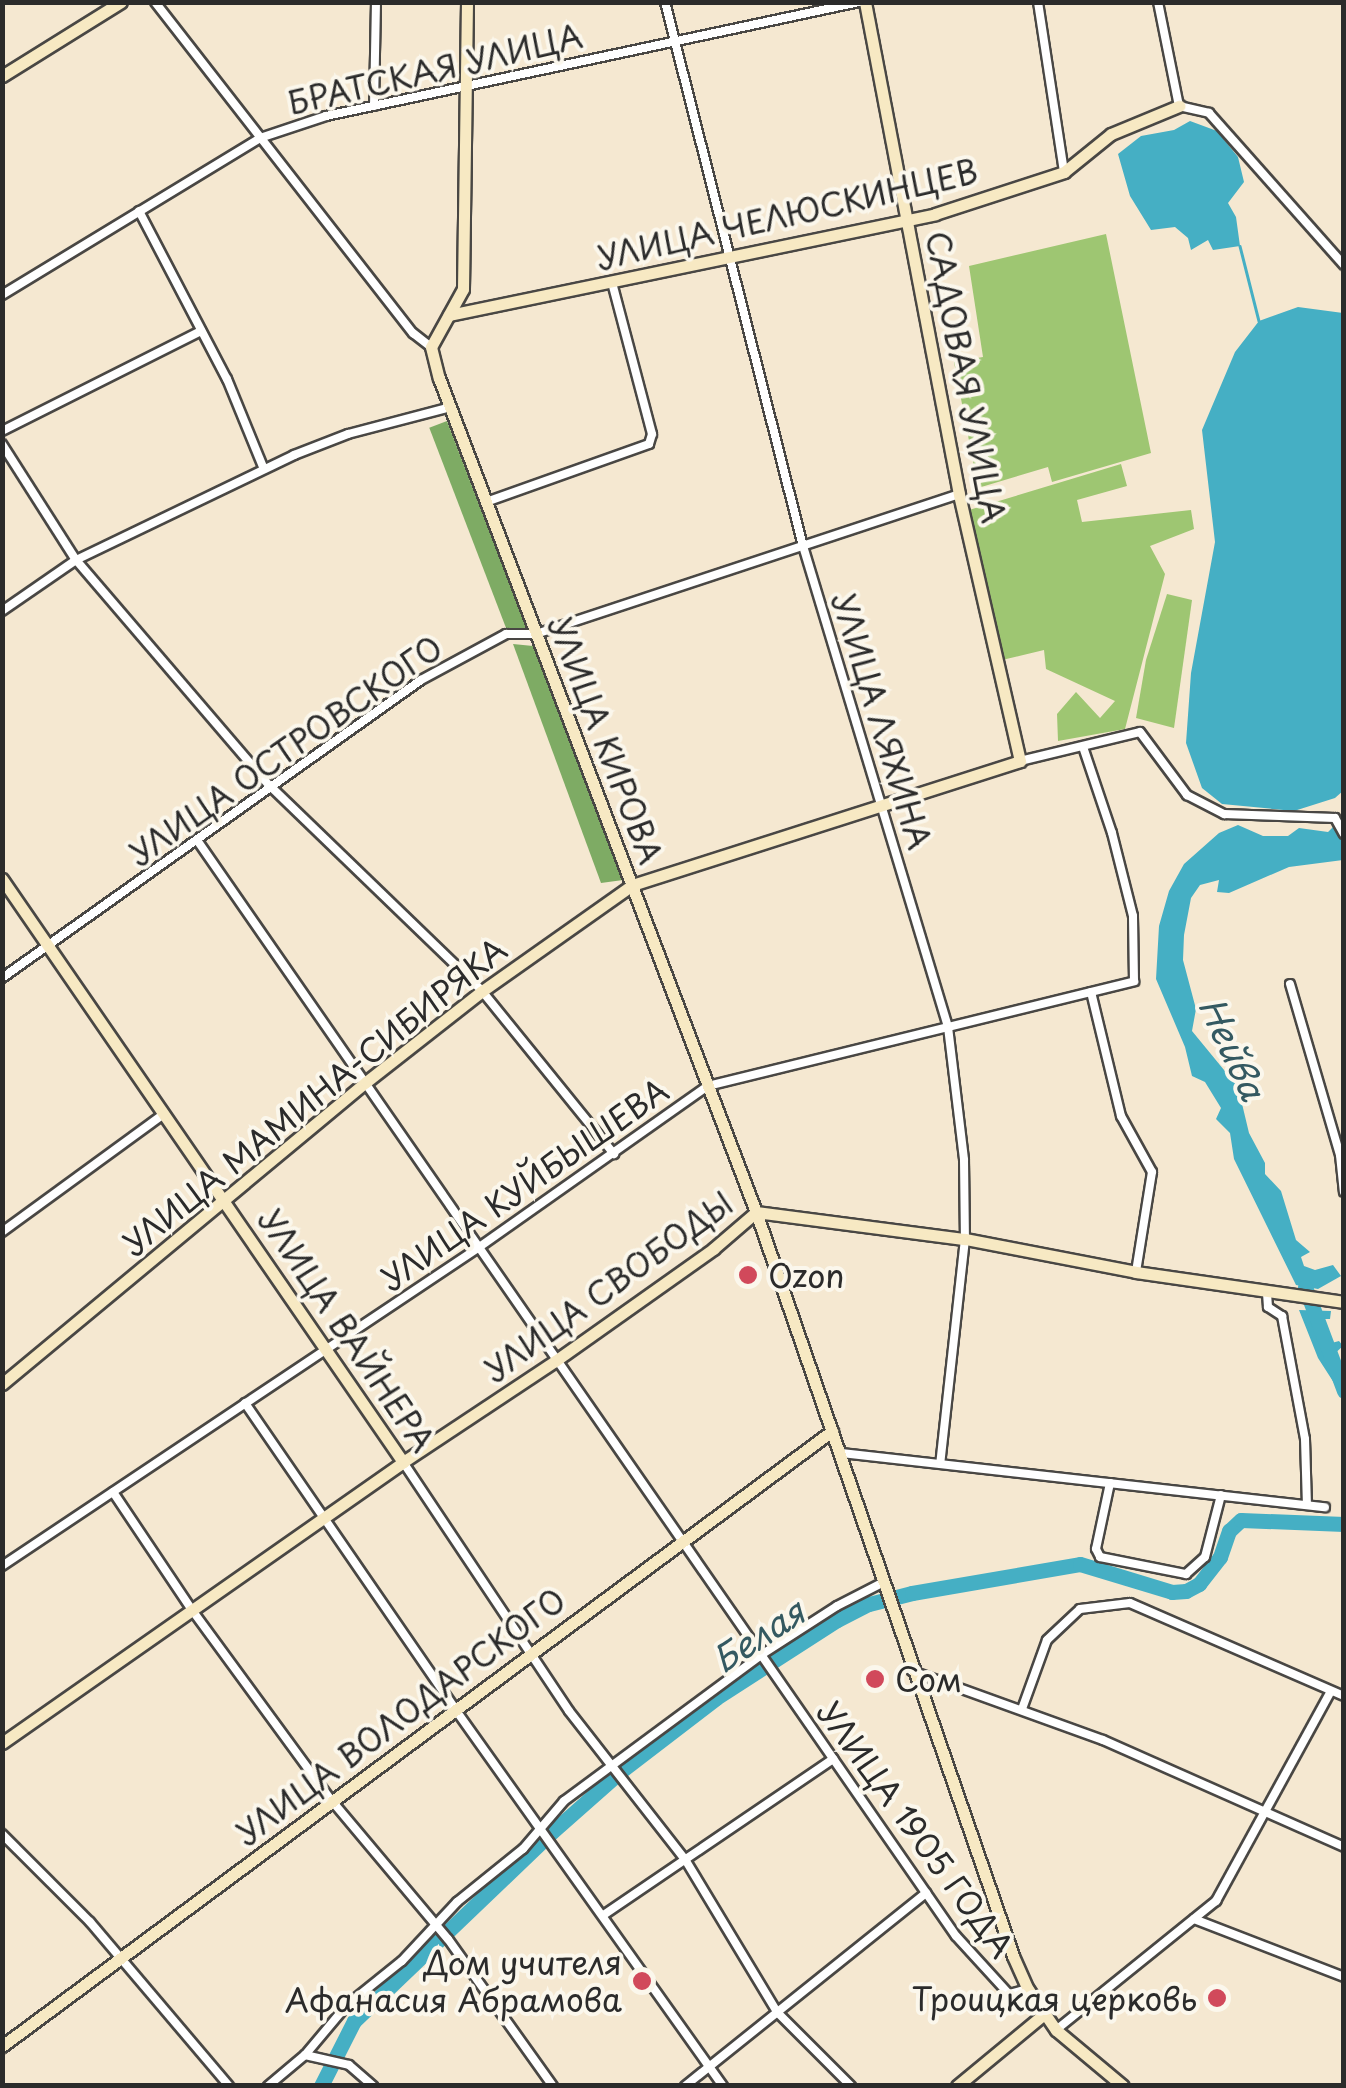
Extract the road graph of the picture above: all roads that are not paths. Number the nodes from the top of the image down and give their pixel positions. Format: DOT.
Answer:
graph roads {
  1 [pos="121,2"];
  2 [pos="155,2"];
  3 [pos="376,2"];
  4 [pos="467,2"];
  5 [pos="665,2"];
  6 [pos="862,2"];
  7 [pos="1038,2"];
  8 [pos="1158,2"];
  9 [pos="674,39"];
  10 [pos="2,76"];
  11 [pos="469,84"];
  12 [pos="374,106"];
  13 [pos="1179,106"];
  14 [pos="260,138"];
  15 [pos="1064,172"];
  16 [pos="138,211"];
  17 [pos="906,217"];
  18 [pos="730,255"];
  19 [pos="1344,264"];
  20 [pos="612,283"];
  21 [pos="2,296"];
  22 [pos="449,314"];
  23 [pos="201,330"];
  24 [pos="431,347"];
  25 [pos="451,407"];
  26 [pos="2,431"];
  27 [pos="2,444"];
  28 [pos="264,469"];
  29 [pos="959,494"];
  30 [pos="486,502"];
  31 [pos="803,546"];
  32 [pos="76,560"];
  33 [pos="2,612"];
  34 [pos="536,634"];
  35 [pos="1083,748"];
  36 [pos="1020,761"];
  37 [pos="270,786"];
  38 [pos="1344,806"];
  39 [pos="881,807"];
  40 [pos="1335,818"];
  41 [pos="1344,834"];
  42 [pos="198,840"];
  43 [pos="2,879"];
  44 [pos="632,885"];
  45 [pos="48,944"];
  46 [pos="2,978"];
  47 [pos="1290,984"];
  48 [pos="482,992"];
  49 [pos="1090,992"];
  50 [pos="948,1027"];
  51 [pos="366,1082"];
  52 [pos="708,1086"];
  53 [pos="164,1114"];
  54 [pos="614,1154"];
  55 [pos="1342,1154"];
  56 [pos="1344,1192"];
  57 [pos="226,1202"];
  58 [pos="756,1212"];
  59 [pos="2,1232"];
  60 [pos="965,1239"];
  61 [pos="478,1248"];
  62 [pos="1136,1272"];
  63 [pos="1273,1294"];
  64 [pos="1340,1302"];
  65 [pos="325,1349"];
  66 [pos="555,1361"];
  67 [pos="2,1384"];
  68 [pos="246,1403"];
  69 [pos="832,1431"];
  70 [pos="842,1453"];
  71 [pos="403,1462"];
  72 [pos="940,1464"];
  73 [pos="1110,1483"];
  74 [pos="113,1492"];
  75 [pos="1222,1496"];
  76 [pos="1307,1505"];
  77 [pos="1326,1507"];
  78 [pos="324,1518"];
  79 [pos="681,1539"];
  80 [pos="2,1566"];
  81 [pos="884,1582"];
  82 [pos="192,1610"];
  83 [pos="530,1652"];
  84 [pos="761,1655"];
  85 [pos="912,1670"];
  86 [pos="1331,1691"];
  87 [pos="1344,1696"];
  88 [pos="455,1709"];
  89 [pos="1022,1709"];
  90 [pos="2,1743"];
  91 [pos="833,1760"];
  92 [pos="612,1763"];
  93 [pos="332,1801"];
  94 [pos="1263,1812"];
  95 [pos="540,1824"];
  96 [pos="2,1834"];
  97 [pos="1344,1847"];
  98 [pos="686,1861"];
  99 [pos="926,1893"];
  100 [pos="605,1914"];
  101 [pos="1194,1919"];
  102 [pos="435,1924"];
  103 [pos="120,1962"];
  104 [pos="1344,1976"];
  105 [pos="1028,1989"];
  106 [pos="777,2012"];
  107 [pos="1044,2014"];
  108 [pos="1056,2030"];
  109 [pos="2,2046"];
  110 [pos="305,2055"];
  111 [pos="708,2066"];
  112 [pos="229,2086"];
  113 [pos="268,2086"];
  114 [pos="373,2086"];
  115 [pos="553,2086"];
  116 [pos="685,2086"];
  117 [pos="723,2086"];
  118 [pos="850,2086"];
  119 [pos="957,2086"];
  120 [pos="1124,2086"];
  1 -- 10 [label="main road"];
  2 -- 14 [label="street, УЛИЦА КИРОВА"];
  3 -- 12 [label="street"];
  4 -- 11 [label="main road"];
  5 -- 9 [label="street, УЛИЦА ЛЯХИНА"];
  6 -- 9 [label="street, БРАТСКАЯ УЛИЦА"];
  6 -- 17 [label="main road, САДОВАЯ УЛИЦА"];
  7 -- 15 [label="street"];
  8 -- 13 [label="street"];
  9 -- 11 [label="street, БРАТСКАЯ УЛИЦА"];
  9 -- 18 [label="street, УЛИЦА ЛЯХИНА"];
  11 -- 12 [label="street, БРАТСКАЯ УЛИЦА"];
  11 -- 22 [label="main road"];
  12 -- 14 [label="street, БРАТСКАЯ УЛИЦА"];
  13 -- 15 [label="main road, УЛИЦА ЧЕЛЮСКИНЦЕВ"];
  13 -- 19 [label="street"];
  14 -- 16 [label="street, БРАТСКАЯ УЛИЦА"];
  14 -- 24 [label="street, УЛИЦА КИРОВА"];
  15 -- 17 [label="main road, УЛИЦА ЧЕЛЮСКИНЦЕВ"];
  16 -- 21 [label="street, БРАТСКАЯ УЛИЦА"];
  16 -- 23 [label="street"];
  17 -- 18 [label="main road, УЛИЦА ЧЕЛЮСКИНЦЕВ"];
  17 -- 29 [label="main road, САДОВАЯ УЛИЦА"];
  18 -- 20 [label="main road, УЛИЦА ЧЕЛЮСКИНЦЕВ"];
  18 -- 31 [label="street, УЛИЦА ЛЯХИНА"];
  20 -- 22 [label="main road, УЛИЦА ЧЕЛЮСКИНЦЕВ"];
  20 -- 30 [label="street"];
  22 -- 24 [label="main road"];
  23 -- 26 [label="street"];
  23 -- 28 [label="street"];
  24 -- 25 [label="main road, УЛИЦА КИРОВА"];
  25 -- 28 [label="street"];
  25 -- 30 [label="main road, УЛИЦА КИРОВА"];
  27 -- 32 [label="street"];
  28 -- 32 [label="street"];
  29 -- 31 [label="street, УЛИЦА ОСТРОВСКОГО"];
  29 -- 36 [label="main road, САДОВАЯ УЛИЦА"];
  30 -- 34 [label="main road, УЛИЦА КИРОВА"];
  31 -- 34 [label="street, УЛИЦА ОСТРОВСКОГО"];
  31 -- 39 [label="street, УЛИЦА ЛЯХИНА"];
  32 -- 33 [label="street"];
  32 -- 37 [label="street"];
  34 -- 37 [label="street, УЛИЦА ОСТРОВСКОГО"];
  34 -- 44 [label="main road, УЛИЦА КИРОВА"];
  35 -- 36 [label="street, УЛИЦА МАМИНА-СИБИРЯКА"];
  35 -- 40 [label="street, УЛИЦА МАМИНА-СИБИРЯКА"];
  35 -- 49 [label="street, УЛИЦА КУЙБЫШЕВА"];
  36 -- 39 [label="main road, УЛИЦА МАМИНА-СИБИРЯКА"];
  37 -- 42 [label="street, УЛИЦА ОСТРОВСКОГО"];
  37 -- 48 [label="street"];
  38 -- 40 [label="street"];
  39 -- 44 [label="main road, УЛИЦА МАМИНА-СИБИРЯКА"];
  39 -- 50 [label="street, УЛИЦА ЛЯХИНА"];
  40 -- 41 [label="street"];
  42 -- 45 [label="street, УЛИЦА ОСТРОВСКОГО"];
  42 -- 51 [label="street"];
  43 -- 45 [label="main road, УЛИЦА ВАЙНЕРА"];
  44 -- 48 [label="main road, УЛИЦА МАМИНА-СИБИРЯКА"];
  44 -- 52 [label="main road, УЛИЦА КИРОВА"];
  45 -- 46 [label="street, УЛИЦА ОСТРОВСКОГО"];
  45 -- 53 [label="main road, УЛИЦА ВАЙНЕРА"];
  47 -- 55 [label="street"];
  48 -- 51 [label="main road, УЛИЦА МАМИНА-СИБИРЯКА"];
  48 -- 54 [label="street"];
  49 -- 50 [label="street, УЛИЦА КУЙБЫШЕВА"];
  49 -- 62 [label="street"];
  50 -- 52 [label="street, УЛИЦА КУЙБЫШЕВА"];
  50 -- 60 [label="street, УЛИЦА ЛЯХИНА"];
  51 -- 57 [label="main road, УЛИЦА МАМИНА-СИБИРЯКА"];
  51 -- 61 [label="street"];
  52 -- 54 [label="street, УЛИЦА КУЙБЫШЕВА"];
  52 -- 58 [label="main road, УЛИЦА КИРОВА"];
  53 -- 57 [label="main road, УЛИЦА ВАЙНЕРА"];
  53 -- 59 [label="street"];
  54 -- 61 [label="street, УЛИЦА КУЙБЫШЕВА"];
  55 -- 56 [label="street"];
  57 -- 65 [label="main road, УЛИЦА ВАЙНЕРА"];
  57 -- 67 [label="main road, УЛИЦА МАМИНА-СИБИРЯКА"];
  58 -- 60 [label="main road, УЛИЦА СВОБОДЫ"];
  58 -- 66 [label="main road, УЛИЦА СВОБОДЫ"];
  58 -- 69 [label="main road, УЛИЦА КИРОВА"];
  60 -- 62 [label="main road, УЛИЦА СВОБОДЫ"];
  60 -- 72 [label="street, УЛИЦА ЛЯХИНА"];
  61 -- 65 [label="street, УЛИЦА КУЙБЫШЕВА"];
  61 -- 66 [label="street"];
  62 -- 63 [label="main road, УЛИЦА СВОБОДЫ"];
  63 -- 64 [label="main road, УЛИЦА СВОБОДЫ"];
  63 -- 76 [label="street"];
  65 -- 68 [label="street, УЛИЦА КУЙБЫШЕВА"];
  65 -- 71 [label="main road, УЛИЦА ВАЙНЕРА"];
  66 -- 71 [label="main road, УЛИЦА СВОБОДЫ"];
  66 -- 79 [label="street"];
  68 -- 74 [label="street, УЛИЦА КУЙБЫШЕВА"];
  68 -- 78 [label="street"];
  69 -- 70 [label="main road, УЛИЦА КИРОВА"];
  69 -- 79 [label="main road, УЛИЦА ВОЛОДАРСКОГО"];
  70 -- 72 [label="street"];
  70 -- 81 [label="main road, УЛИЦА КИРОВА"];
  71 -- 78 [label="main road, УЛИЦА СВОБОДЫ"];
  71 -- 83 [label="street, УЛИЦА ВАЙНЕРА"];
  72 -- 73 [label="street"];
  73 -- 75 [label="street"];
  73 -- 75 [label="street"];
  74 -- 80 [label="street, УЛИЦА КУЙБЫШЕВА"];
  74 -- 82 [label="street"];
  75 -- 76 [label="street"];
  76 -- 77 [label="street"];
  78 -- 82 [label="main road, УЛИЦА СВОБОДЫ"];
  78 -- 88 [label="street"];
  79 -- 83 [label="main road, УЛИЦА ВОЛОДАРСКОГО"];
  79 -- 84 [label="street"];
  81 -- 84 [label="street"];
  81 -- 85 [label="main road, УЛИЦА КИРОВА"];
  82 -- 90 [label="main road, УЛИЦА СВОБОДЫ"];
  82 -- 93 [label="street"];
  83 -- 88 [label="main road, УЛИЦА ВОЛОДАРСКОГО"];
  83 -- 92 [label="street, УЛИЦА ВАЙНЕРА"];
  84 -- 91 [label="street, УЛИЦА 1905 ГОДА"];
  84 -- 92 [label="street"];
  85 -- 89 [label="street"];
  85 -- 105 [label="main road"];
  86 -- 87 [label="street"];
  86 -- 89 [label="street"];
  86 -- 94 [label="street"];
  88 -- 93 [label="main road, УЛИЦА ВОЛОДАРСКОГО"];
  88 -- 95 [label="street"];
  89 -- 94 [label="street"];
  91 -- 98 [label="street"];
  91 -- 99 [label="street, УЛИЦА 1905 ГОДА"];
  92 -- 95 [label="street"];
  92 -- 98 [label="street, УЛИЦА ВАЙНЕРА"];
  93 -- 102 [label="street"];
  93 -- 103 [label="main road, УЛИЦА ВОЛОДАРСКОГО"];
  94 -- 97 [label="street"];
  94 -- 101 [label="street"];
  95 -- 100 [label="street"];
  95 -- 102 [label="street"];
  96 -- 103 [label="street"];
  98 -- 100 [label="street"];
  98 -- 106 [label="street"];
  99 -- 105 [label="street, УЛИЦА 1905 ГОДА"];
  99 -- 106 [label="street"];
  100 -- 111 [label="street"];
  101 -- 104 [label="street"];
  101 -- 108 [label="street"];
  102 -- 110 [label="street"];
  102 -- 115 [label="street"];
  103 -- 109 [label="main road, УЛИЦА ВОЛОДАРСКОГО"];
  103 -- 112 [label="street"];
  105 -- 107 [label="main road"];
  106 -- 111 [label="street"];
  106 -- 118 [label="street"];
  107 -- 108 [label="main road"];
  107 -- 119 [label="main road"];
  108 -- 120 [label="main road"];
  110 -- 113 [label="street"];
  110 -- 114 [label="street"];
  111 -- 116 [label="street"];
  111 -- 117 [label="street"];
}
